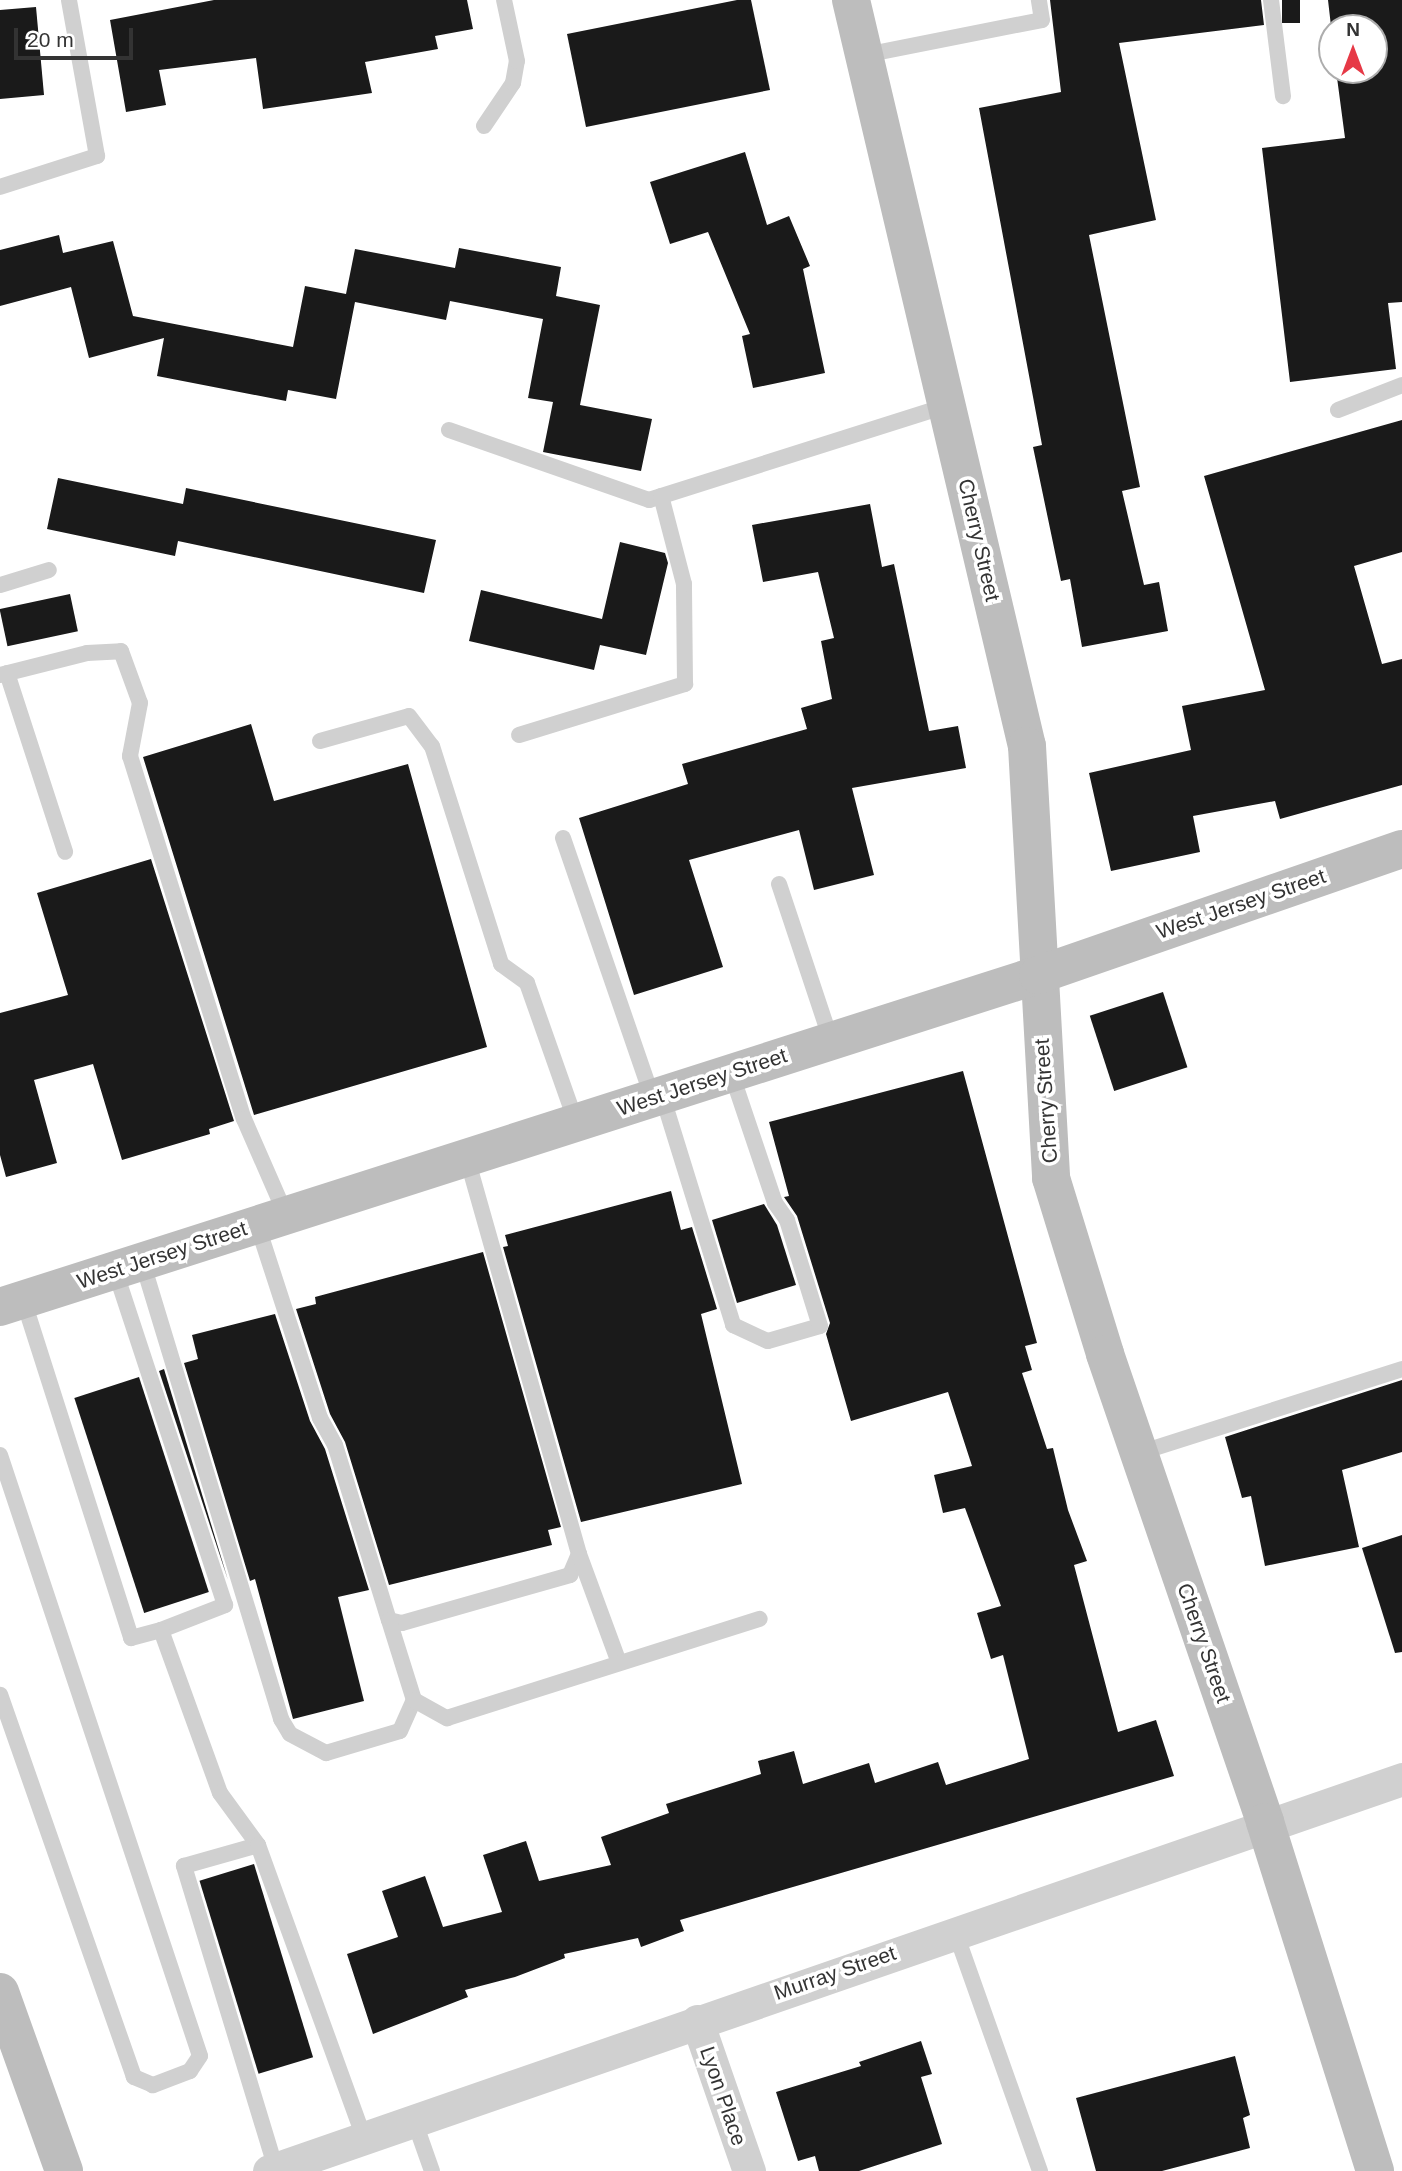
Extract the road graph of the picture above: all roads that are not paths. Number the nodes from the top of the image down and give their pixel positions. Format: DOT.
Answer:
graph roads {
  1 [pos="69,0"];
  2 [pos="504,0"];
  3 [pos="851,0"];
  4 [pos="1039,0"];
  5 [pos="1271,0"];
  6 [pos="865,55"];
  7 [pos="1283,96"];
  8 [pos="484,126"];
  9 [pos="0,187"];
  10 [pos="1402,385"];
  11 [pos="948,405"];
  12 [pos="1338,410"];
  13 [pos="449,430"];
  14 [pos="661,496"];
  15 [pos="49,570"];
  16 [pos="0,585"];
  17 [pos="4,674"];
  18 [pos="519,735"];
  19 [pos="320,741"];
  20 [pos="563,838"];
  21 [pos="1402,849"];
  22 [pos="65,852"];
  23 [pos="779,884"];
  24 [pos="1038,975"];
  25 [pos="831,1040"];
  26 [pos="730,1073"];
  27 [pos="657,1096"];
  28 [pos="576,1122"];
  29 [pos="467,1157"];
  30 [pos="272,1220"];
  31 [pos="129,1265"];
  32 [pos="11,1303"];
  33 [pos="1402,1369"];
  34 [pos="1139,1453"];
  35 [pos="0,1455"];
  36 [pos="579,1553"];
  37 [pos="760,1619"];
  38 [pos="389,1620"];
  39 [pos="160,1630"];
  40 [pos="619,1663"];
  41 [pos="0,1695"];
  42 [pos="414,1700"];
  43 [pos="1402,1779"];
  44 [pos="1265,1822"];
  45 [pos="258,1845"];
  46 [pos="955,1931"];
  47 [pos="0,1992"];
  48 [pos="698,2021"];
  49 [pos="414,2120"];
  50 [pos="364,2138"];
  51 [pos="315,2163"];
  52 [pos="273,2170"];
  53 [pos="64,2171"];
  54 [pos="432,2171"];
  55 [pos="749,2171"];
  56 [pos="1041,2171"];
  57 [pos="1375,2171"];
  1 -- 9 [label="lane"];
  2 -- 8 [label="lane"];
  3 -- 6 [label="main road, Cherry Street"];
  4 -- 6 [label="lane"];
  5 -- 7 [label="lane"];
  6 -- 11 [label="main road, Cherry Street"];
  10 -- 12 [label="lane"];
  11 -- 14 [label="lane"];
  11 -- 24 [label="main road, Cherry Street"];
  13 -- 14 [label="lane"];
  14 -- 18 [label="lane"];
  15 -- 16 [label="lane"];
  17 -- 22 [label="lane"];
  17 -- 30 [label="lane"];
  19 -- 28 [label="lane"];
  20 -- 27 [label="lane"];
  21 -- 24 [label="main road, West Jersey Street"];
  23 -- 25 [label="lane"];
  24 -- 25 [label="main road, West Jersey Street"];
  24 -- 34 [label="main road, Cherry Street"];
  25 -- 26 [label="main road, West Jersey Street"];
  26 -- 27 [label="main road, West Jersey Street"];
  26 -- 27 [label="lane"];
  27 -- 28 [label="main road, West Jersey Street"];
  28 -- 29 [label="main road, West Jersey Street"];
  29 -- 30 [label="main road, West Jersey Street"];
  29 -- 36 [label="lane"];
  30 -- 31 [label="main road, West Jersey Street"];
  30 -- 38 [label="lane"];
  31 -- 32 [label="main road, West Jersey Street"];
  31 -- 39 [label="lane"];
  31 -- 42 [label="lane"];
  32 -- 39 [label="lane"];
  33 -- 34 [label="lane"];
  34 -- 44 [label="main road, Cherry Street"];
  35 -- 41 [label="lane"];
  36 -- 38 [label="lane"];
  36 -- 40 [label="lane"];
  37 -- 40 [label="lane"];
  38 -- 42 [label="lane"];
  39 -- 45 [label="lane"];
  40 -- 42 [label="lane"];
  43 -- 44 [label="street, Murray Street"];
  44 -- 46 [label="street, Murray Street"];
  44 -- 57 [label="main road, Cherry Street"];
  45 -- 50 [label="lane"];
  45 -- 52 [label="lane"];
  46 -- 48 [label="street, Murray Street"];
  46 -- 56 [label="lane"];
  47 -- 53 [label="main road"];
  48 -- 49 [label="street, Murray Street"];
  48 -- 55 [label="street, Lyon Place"];
  49 -- 50 [label="street, Murray Street"];
  49 -- 54 [label="lane"];
  50 -- 51 [label="street, Murray Street"];
  51 -- 52 [label="street, Murray Street"];
}
